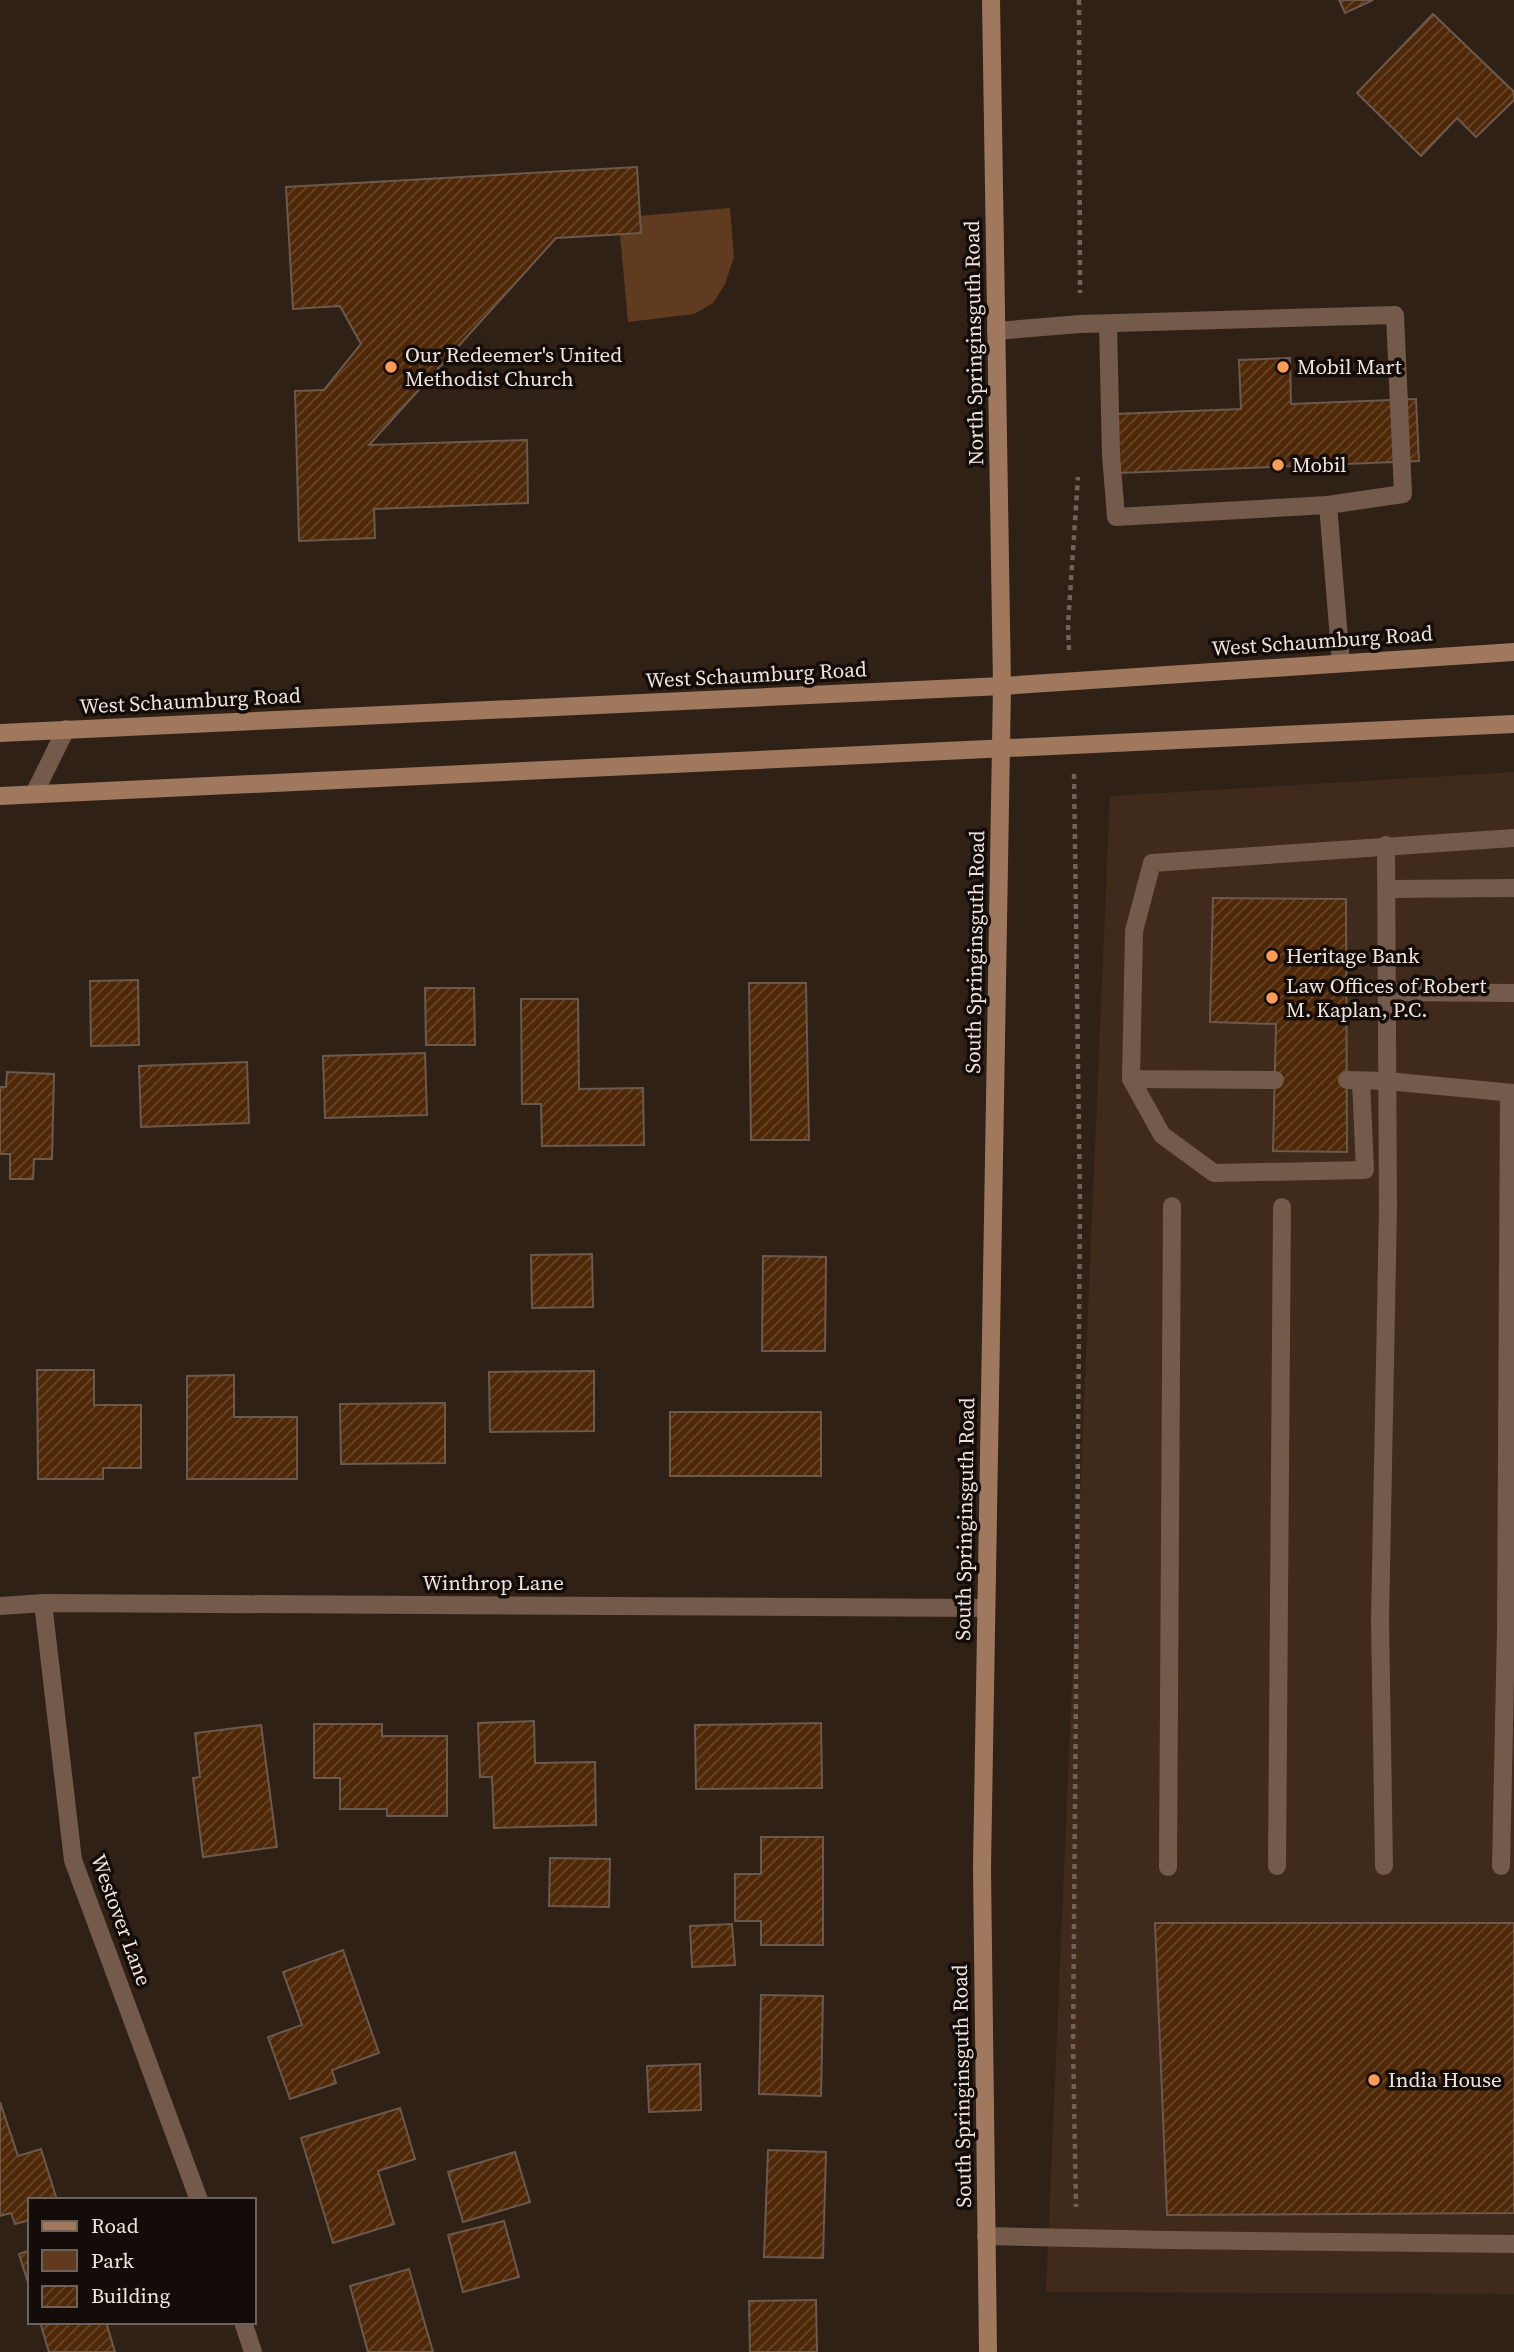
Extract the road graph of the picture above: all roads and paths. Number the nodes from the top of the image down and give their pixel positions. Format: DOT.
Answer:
graph roads {
  1 [pos="991,0"];
  2 [pos="1108,324"];
  3 [pos="996,331"];
  4 [pos="1328,505"];
  5 [pos="1514,652"];
  6 [pos="1341,663"];
  7 [pos="1002,686"];
  8 [pos="1514,724"];
  9 [pos="66,729"];
  10 [pos="0,733"];
  11 [pos="1001,750"];
  12 [pos="1074,793"];
  13 [pos="34,794"];
  14 [pos="0,796"];
  15 [pos="1514,838"];
  16 [pos="1386,845"];
  17 [pos="1514,888"];
  18 [pos="1387,889"];
  19 [pos="1387,992"];
  20 [pos="1514,993"];
  21 [pos="1131,1079"];
  22 [pos="1275,1080"];
  23 [pos="1387,1081"];
  24 [pos="1511,1093"];
  25 [pos="1172,1206"];
  26 [pos="1282,1207"];
  27 [pos="1510,1309"];
  28 [pos="1510,1423"];
  29 [pos="1510,1524"];
  30 [pos="43,1603"];
  31 [pos="0,1606"];
  32 [pos="986,1608"];
  33 [pos="1509,1666"];
  34 [pos="1508,1774"];
  35 [pos="1502,1866"];
  36 [pos="1168,1867"];
  37 [pos="1277,1867"];
  38 [pos="1384,1867"];
  39 [pos="198,2198"];
  40 [pos="986,2236"];
  41 [pos="1077,2239"];
  42 [pos="1514,2244"];
  43 [pos="244,2324"];
  44 [pos="253,2352"];
  45 [pos="988,2352"];
  1 -- 3 [label="main road, North Springinsguth Road"];
  2 -- 3 [label="street"];
  2 -- 4 [label="street"];
  2 -- 4 [label="street"];
  3 -- 7 [label="main road, North Springinsguth Road"];
  4 -- 6 [label="street"];
  5 -- 6 [label="main road, West Schaumburg Road"];
  6 -- 7 [label="main road, West Schaumburg Road"];
  7 -- 9 [label="main road, West Schaumburg Road"];
  7 -- 11 [label="main road, South Springinsguth Road"];
  8 -- 11 [label="main road"];
  9 -- 10 [label="main road, West Schaumburg Road"];
  9 -- 13 [label="street"];
  11 -- 13 [label="main road"];
  11 -- 32 [label="main road, South Springinsguth Road"];
  12 -- 41 [label="path"];
  13 -- 14 [label="main road"];
  15 -- 16 [label="street"];
  16 -- 18 [label="street"];
  16 -- 21 [label="street"];
  17 -- 18 [label="street"];
  18 -- 19 [label="street"];
  19 -- 20 [label="street"];
  19 -- 23 [label="street"];
  21 -- 22 [label="street"];
  21 -- 23 [label="street"];
  23 -- 24 [label="street"];
  23 -- 38 [label="street"];
  24 -- 27 [label="street"];
  25 -- 36 [label="street"];
  26 -- 37 [label="street"];
  27 -- 28 [label="street"];
  28 -- 29 [label="street"];
  29 -- 33 [label="street"];
  30 -- 31 [label="street, Winthrop Lane"];
  30 -- 32 [label="street, Winthrop Lane"];
  30 -- 39 [label="street, Westover Lane"];
  32 -- 40 [label="main road, South Springinsguth Road"];
  33 -- 34 [label="street"];
  34 -- 35 [label="street"];
  40 -- 41 [label="street"];
  40 -- 45 [label="main road, South Springinsguth Road"];
  41 -- 42 [label="street"];
  43 -- 44 [label="street"];
}
